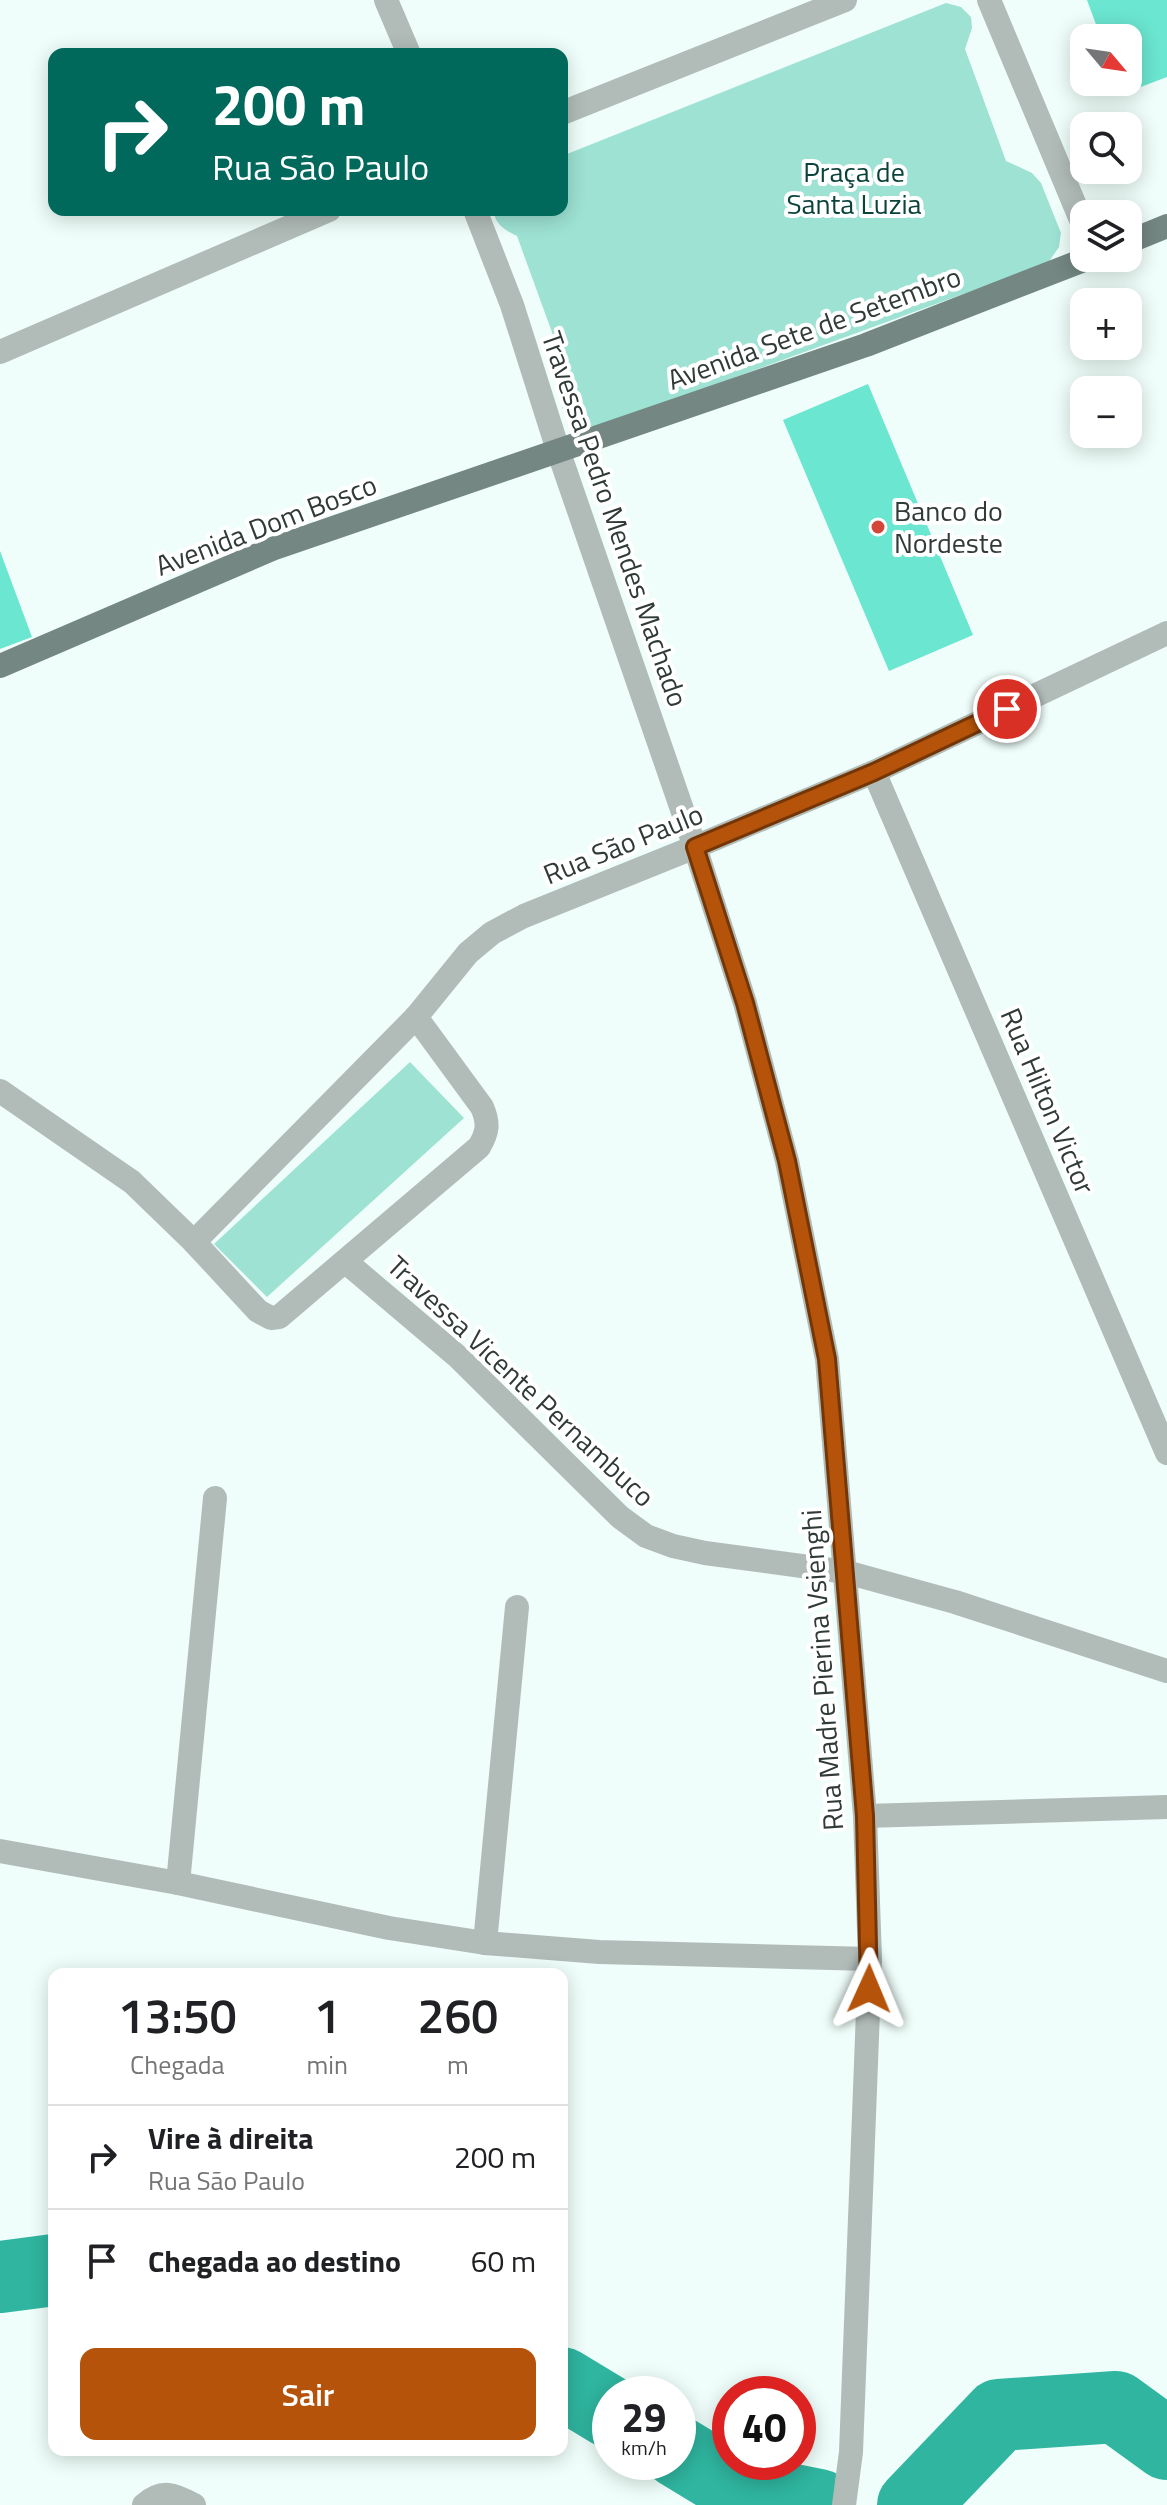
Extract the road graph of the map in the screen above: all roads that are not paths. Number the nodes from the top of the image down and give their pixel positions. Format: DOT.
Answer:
graph roads {
  1 [pos="386,0"];
  2 [pos="845,0"];
  3 [pos="989,0"];
  4 [pos="406,48"];
  5 [pos="568,111"];
  6 [pos="1073,200"];
  7 [pos="315,216"];
  8 [pos="477,216"];
  9 [pos="1167,226"];
  10 [pos="1142,236"];
  11 [pos="1070,265"];
  12 [pos="0,352"];
  13 [pos="558,450"];
  14 [pos="1167,633"];
  15 [pos="0,666"];
  16 [pos="874,772"];
  17 [pos="695,847"];
  18 [pos="416,1017"];
  19 [pos="0,1091"];
  20 [pos="194,1242"];
  21 [pos="346,1262"];
  22 [pos="1167,1453"];
  23 [pos="215,1498"];
  24 [pos="846,1572"];
  25 [pos="517,1607"];
  26 [pos="1167,1671"];
  27 [pos="1167,1807"];
  28 [pos="865,1816"];
  29 [pos="0,1851"];
  30 [pos="178,1883"];
  31 [pos="485,1943"];
  32 [pos="870,1959"];
  33 [pos="144,2505"];
  34 [pos="194,2505"];
  35 [pos="844,2505"];
  1 -- 4 [label="street"];
  2 -- 5 [label="street"];
  3 -- 6 [label="street"];
  7 -- 12 [label="street"];
  8 -- 13 [label="street, Travessa Pedro Mendes Machado"];
  9 -- 10 [label="main road"];
  11 -- 13 [label="main road, Avenida Sete de Setembro"];
  13 -- 15 [label="main road, Avenida Dom Bosco"];
  13 -- 17 [label="street, Travessa Pedro Mendes Machado"];
  14 -- 16 [label="street, Rua São Paulo"];
  16 -- 17 [label="street, Rua São Paulo"];
  16 -- 22 [label="street, Rua Hilton Victor"];
  17 -- 18 [label="street, Rua São Paulo"];
  17 -- 24 [label="street, Rua Madre Pierina Vsienghi"];
  18 -- 20 [label="street, Rua São Paulo"];
  18 -- 21 [label="street"];
  19 -- 20 [label="street"];
  20 -- 21 [label="street"];
  21 -- 24 [label="street, Travessa Vicente Pernambuco"];
  23 -- 30 [label="street"];
  24 -- 26 [label="street, Travessa Vicente Pernambuco"];
  24 -- 28 [label="street, Rua Madre Pierina Vsienghi"];
  25 -- 31 [label="street"];
  27 -- 28 [label="street"];
  28 -- 32 [label="street, Rua Madre Pierina Vsienghi"];
  29 -- 30 [label="street"];
  30 -- 31 [label="street"];
  31 -- 32 [label="street"];
  32 -- 35 [label="street, Rua Madre Pierina Vsienghi"];
  33 -- 34 [label="street"];
}
